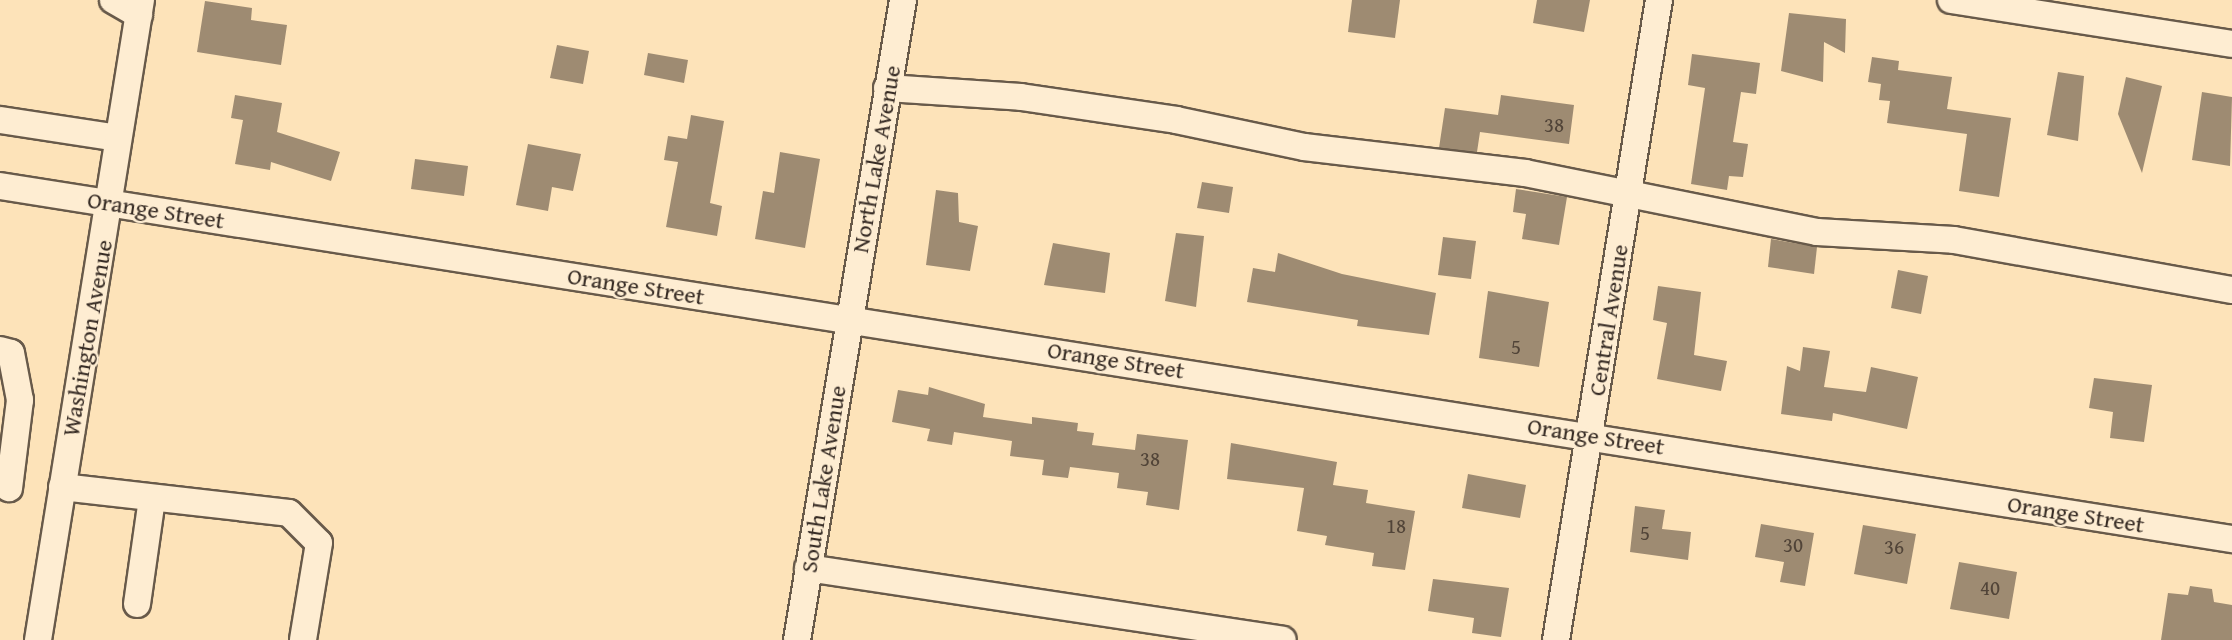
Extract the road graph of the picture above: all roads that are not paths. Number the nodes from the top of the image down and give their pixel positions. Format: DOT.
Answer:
graph roads {
  1 [pos="113,0"];
  2 [pos="903,0"];
  3 [pos="1659,0"];
  4 [pos="1951,0"];
  5 [pos="140,8"];
  6 [pos="2232,44"];
  7 [pos="888,88"];
  8 [pos="0,120"];
  9 [pos="118,138"];
  10 [pos="0,186"];
  11 [pos="1628,193"];
  12 [pos="109,203"];
  13 [pos="2232,290"];
  14 [pos="849,318"];
  15 [pos="0,350"];
  16 [pos="1590,435"];
  17 [pos="62,487"];
  18 [pos="9,488"];
  19 [pos="152,498"];
  20 [pos="2232,539"];
  21 [pos="808,568"];
  22 [pos="137,604"];
  23 [pos="38,640"];
  24 [pos="303,640"];
  25 [pos="797,640"];
  26 [pos="1283,640"];
  27 [pos="1556,640"];
  1 -- 5 [label="street"];
  2 -- 7 [label="street, North Lake Avenue"];
  3 -- 11 [label="street, Central Avenue"];
  4 -- 6 [label="street"];
  5 -- 9 [label="street, Washington Avenue"];
  7 -- 11 [label="street"];
  7 -- 14 [label="street, North Lake Avenue"];
  8 -- 9 [label="street"];
  9 -- 12 [label="street, Washington Avenue"];
  10 -- 12 [label="street, Orange Street"];
  11 -- 13 [label="street"];
  11 -- 16 [label="street, Central Avenue"];
  12 -- 14 [label="street, Orange Street"];
  12 -- 17 [label="street, Washington Avenue"];
  14 -- 16 [label="street, Orange Street"];
  14 -- 21 [label="street, South Lake Avenue"];
  15 -- 18 [label="street"];
  16 -- 20 [label="street, Orange Street"];
  16 -- 27 [label="street, Central Avenue"];
  17 -- 19 [label="street"];
  17 -- 23 [label="street, Washington Avenue"];
  19 -- 22 [label="street"];
  19 -- 24 [label="street"];
  21 -- 25 [label="street, South Lake Avenue"];
  21 -- 26 [label="street"];
}
